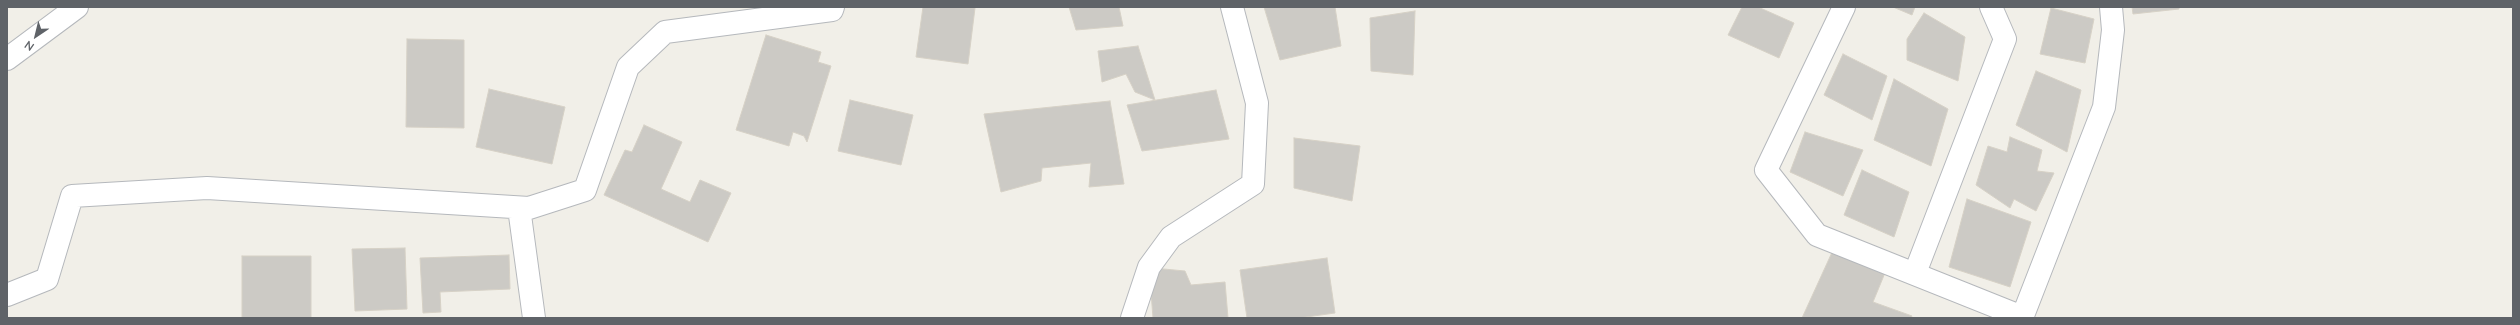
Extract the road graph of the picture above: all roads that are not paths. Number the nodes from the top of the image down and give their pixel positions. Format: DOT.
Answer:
graph roads {
  1 [pos="77,7"];
  2 [pos="833,7"];
  3 [pos="1232,7"];
  4 [pos="1844,7"];
  5 [pos="1991,7"];
  6 [pos="2111,7"];
  7 [pos="7,59"];
  8 [pos="519,208"];
  9 [pos="1915,273"];
  10 [pos="7,295"];
  11 [pos="2022,317"];
  12 [pos="534,318"];
  13 [pos="1132,318"];
  1 -- 7 [label="street"];
  2 -- 8 [label="street"];
  3 -- 13 [label="street"];
  4 -- 9 [label="street"];
  5 -- 9 [label="street"];
  6 -- 11 [label="street"];
  8 -- 10 [label="street"];
  8 -- 12 [label="street"];
  9 -- 11 [label="street"];
}
